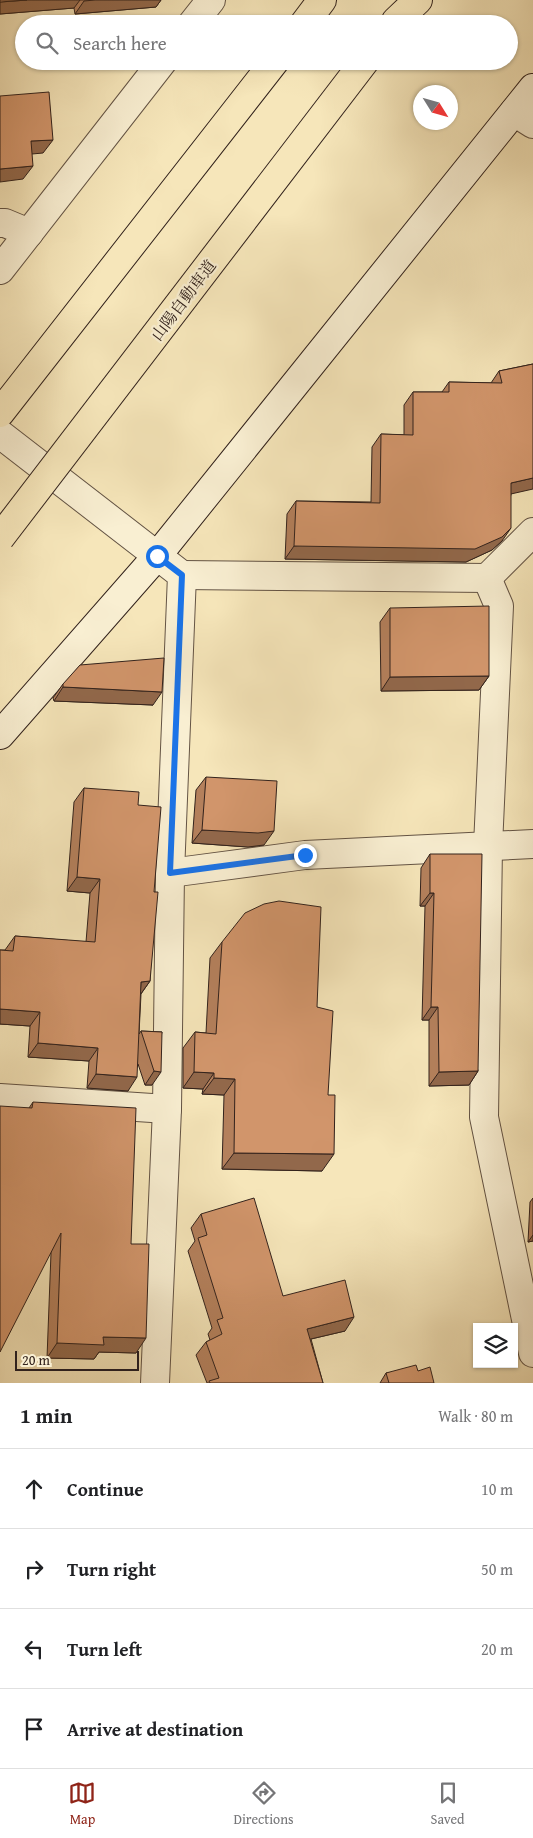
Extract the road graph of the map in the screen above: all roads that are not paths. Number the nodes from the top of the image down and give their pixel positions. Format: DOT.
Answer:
graph roads {
  1 [pos="211,0"];
  2 [pos="322,0"];
  3 [pos="412,0"];
  4 [pos="418,0"];
  5 [pos="199,15"];
  6 [pos="311,15"];
  7 [pos="401,15"];
  8 [pos="403,15"];
  9 [pos="156,70"];
  10 [pos="267,70"];
  11 [pos="358,70"];
  12 [pos="533,88"];
  13 [pos="524,118"];
  14 [pos="0,223"];
  15 [pos="29,233"];
  16 [pos="0,270"];
  17 [pos="0,412"];
  18 [pos="0,434"];
  19 [pos="533,532"];
  20 [pos="0,538"];
  21 [pos="157,556"];
  22 [pos="182,575"];
  23 [pos="487,578"];
  24 [pos="0,735"];
  25 [pos="533,844"];
  26 [pos="488,846"];
  27 [pos="170,873"];
  28 [pos="0,1098"];
  29 [pos="168,1109"];
  30 [pos="533,1353"];
  31 [pos="156,1383"];
  1 -- 5 [label="street"];
  2 -- 6 [label="highway"];
  3 -- 7 [label="highway"];
  4 -- 8 [label="highway"];
  9 -- 15 [label="street"];
  10 -- 17 [label="highway"];
  11 -- 20 [label="highway, 山陽自動車道, bridge"];
  12 -- 13 [label="street"];
  13 -- 21 [label="street"];
  14 -- 15 [label="street"];
  15 -- 16 [label="street"];
  18 -- 21 [label="street"];
  19 -- 23 [label="street"];
  21 -- 22 [label="street"];
  21 -- 24 [label="street"];
  22 -- 23 [label="street"];
  22 -- 27 [label="street"];
  23 -- 26 [label="street"];
  25 -- 26 [label="street"];
  26 -- 27 [label="street"];
  26 -- 30 [label="street"];
  27 -- 29 [label="street"];
  28 -- 29 [label="street"];
  29 -- 31 [label="street"];
}
